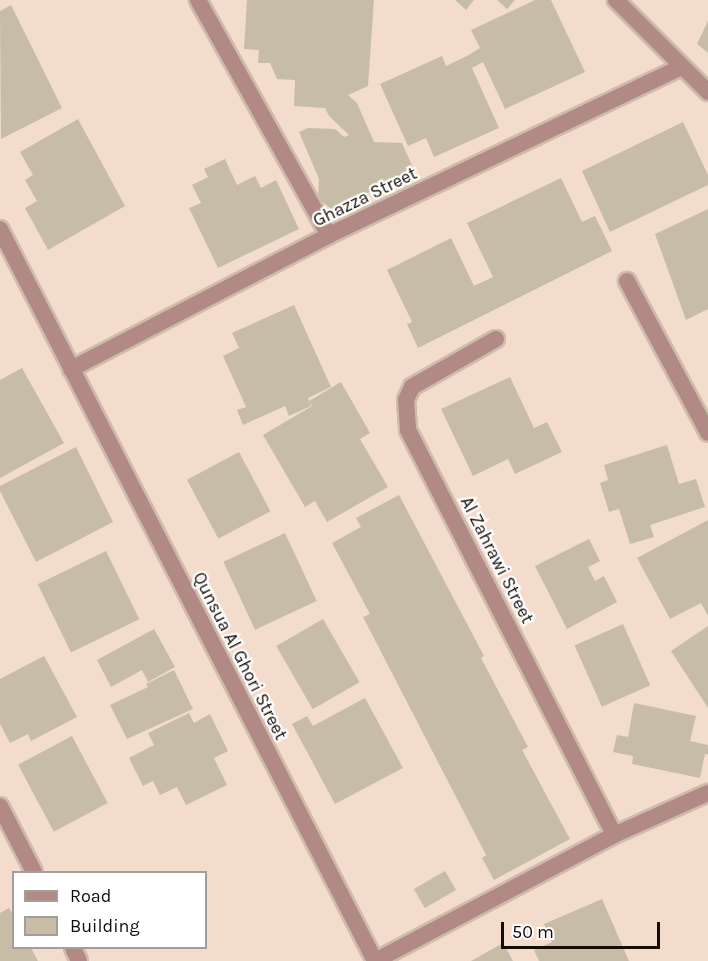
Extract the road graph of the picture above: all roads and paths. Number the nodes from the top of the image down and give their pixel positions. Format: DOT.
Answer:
graph roads {
  1 [pos="198,0"];
  2 [pos="616,0"];
  3 [pos="681,67"];
  4 [pos="708,92"];
  5 [pos="0,229"];
  6 [pos="329,235"];
  7 [pos="627,281"];
  8 [pos="496,339"];
  9 [pos="70,369"];
  10 [pos="708,433"];
  11 [pos="708,793"];
  12 [pos="0,806"];
  13 [pos="614,835"];
  14 [pos="33,871"];
  15 [pos="375,961"];
  1 -- 6 [label="street"];
  2 -- 3 [label="street"];
  3 -- 4 [label="street"];
  3 -- 6 [label="street, Ghazza Street"];
  5 -- 9 [label="street, Qunsua Al Ghori Street"];
  6 -- 9 [label="street, Ghazza Street"];
  7 -- 10 [label="street"];
  8 -- 13 [label="street, Al Zahrawi Street"];
  9 -- 15 [label="street, Qunsua Al Ghori Street"];
  11 -- 13 [label="street"];
  12 -- 14 [label="street"];
  13 -- 15 [label="street"];
}
